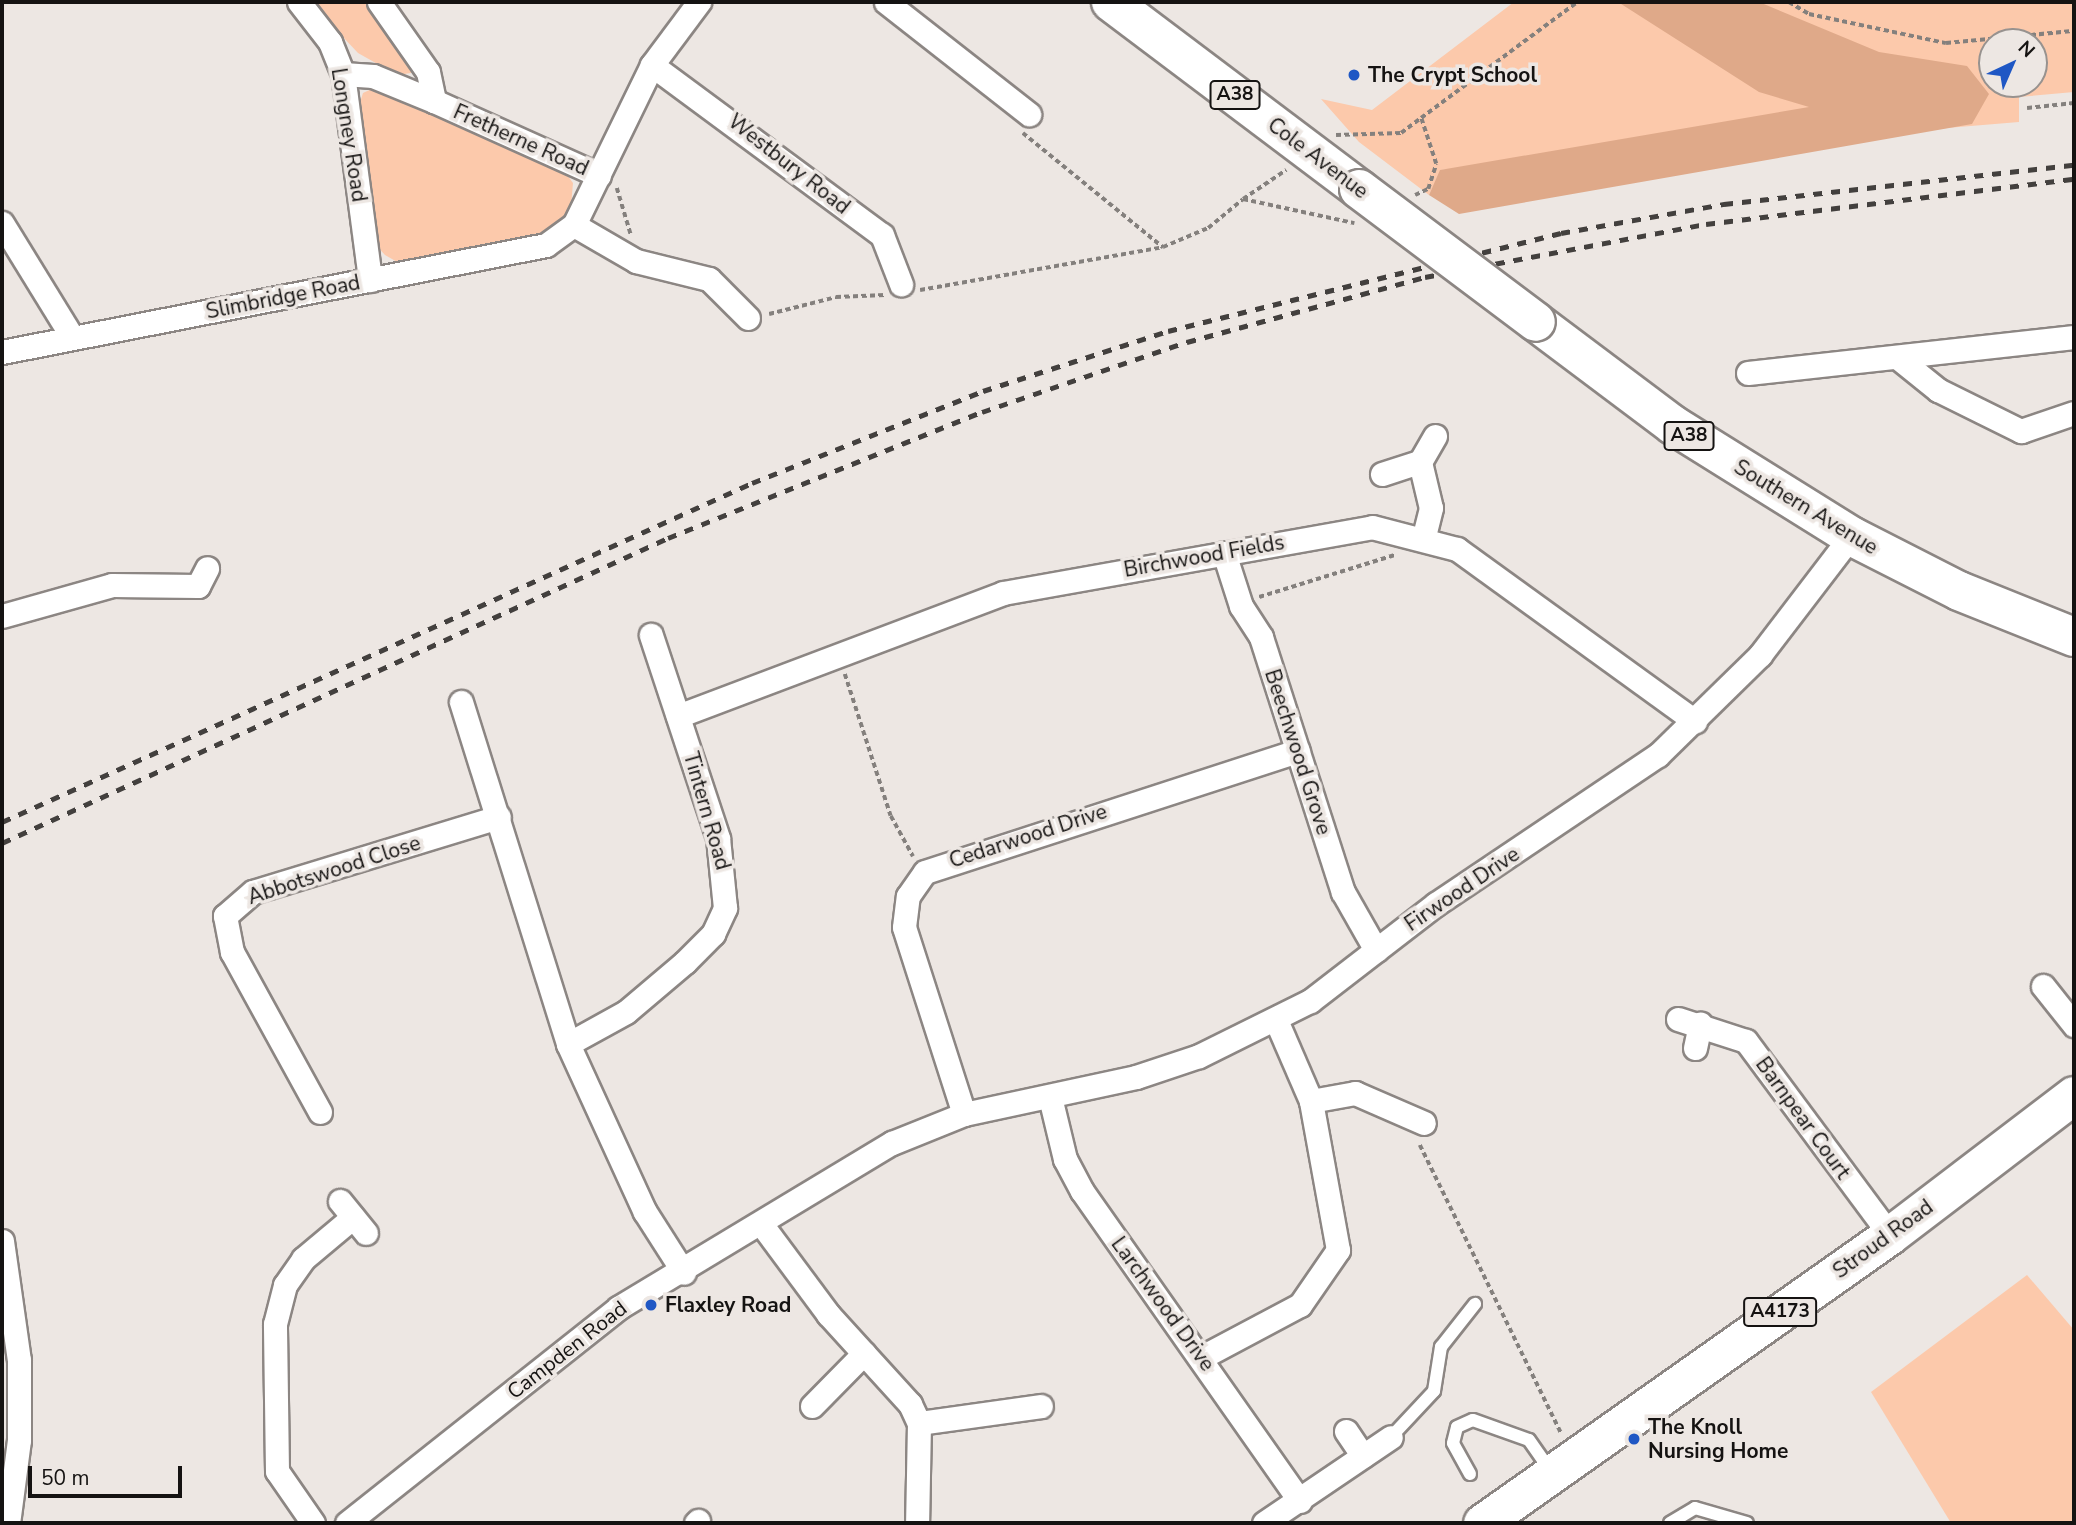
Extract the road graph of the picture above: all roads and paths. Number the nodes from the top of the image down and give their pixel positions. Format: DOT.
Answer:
graph roads {
  1 [pos="299,2"];
  2 [pos="379,2"];
  3 [pos="699,2"];
  4 [pos="886,2"];
  5 [pos="1111,2"];
  6 [pos="1577,2"];
  7 [pos="1789,2"];
  8 [pos="2074,31"];
  9 [pos="652,65"];
  10 [pos="344,74"];
  11 [pos="434,101"];
  12 [pos="2074,103"];
  13 [pos="2027,108"];
  14 [pos="1029,114"];
  15 [pos="1421,118"];
  16 [pos="1336,135"];
  17 [pos="1292,168"];
  18 [pos="599,176"];
  19 [pos="1427,189"];
  20 [pos="1243,199"];
  21 [pos="1360,206"];
  22 [pos="2,223"];
  23 [pos="568,231"];
  24 [pos="1163,247"];
  25 [pos="636,261"];
  26 [pos="1459,264"];
  27 [pos="370,280"];
  28 [pos="902,290"];
  29 [pos="748,318"];
  30 [pos="72,337"];
  31 [pos="2074,337"];
  32 [pos="2,352"];
  33 [pos="1897,357"];
  34 [pos="1748,373"];
  35 [pos="2074,413"];
  36 [pos="1435,436"];
  37 [pos="1420,462"];
  38 [pos="1382,474"];
  39 [pos="1424,536"];
  40 [pos="1851,536"];
  41 [pos="1224,553"];
  42 [pos="1400,554"];
  43 [pos="203,586"];
  44 [pos="1240,603"];
  45 [pos="2,616"];
  46 [pos="651,635"];
  47 [pos="2074,637"];
  48 [pos="838,653"];
  49 [pos="461,702"];
  50 [pos="678,716"];
  51 [pos="1695,721"];
  52 [pos="1298,751"];
  53 [pos="499,817"];
  54 [pos="925,872"];
  55 [pos="1376,950"];
  56 [pos="2043,986"];
  57 [pos="1276,1020"];
  58 [pos="2074,1025"];
  59 [pos="568,1044"];
  60 [pos="1695,1048"];
  61 [pos="2074,1095"];
  62 [pos="1050,1097"];
  63 [pos="1311,1101"];
  64 [pos="989,1110"];
  65 [pos="320,1112"];
  66 [pos="964,1114"];
  67 [pos="1417,1122"];
  68 [pos="353,1217"];
  69 [pos="762,1226"];
  70 [pos="1890,1235"];
  71 [pos="2,1241"];
  72 [pos="684,1273"];
  73 [pos="1475,1304"];
  74 [pos="864,1353"];
  75 [pos="1202,1357"];
  76 [pos="812,1406"];
  77 [pos="1041,1406"];
  78 [pos="919,1423"];
  79 [pos="1346,1431"];
  80 [pos="1391,1437"];
  81 [pos="1363,1456"];
  82 [pos="1564,1468"];
  83 [pos="1471,1474"];
  84 [pos="1300,1501"];
  85 [pos="1487,1522"];
  86 [pos="8,1523"];
  87 [pos="313,1523"];
  88 [pos="347,1523"];
  89 [pos="917,1523"];
  90 [pos="1264,1523"];
  91 [pos="1670,1523"];
  92 [pos="1746,1523"];
  1 -- 10 [label="street, Longney Road"];
  2 -- 11 [label="street, Fretherne Road"];
  3 -- 9 [label="street"];
  4 -- 14 [label="street"];
  5 -- 21 [label="highway, Cole Avenue / A38"];
  6 -- 15 [label="path"];
  7 -- 8 [label="path"];
  9 -- 18 [label="street"];
  9 -- 28 [label="street, Westbury Road"];
  10 -- 11 [label="street"];
  10 -- 27 [label="street, Longney Road"];
  11 -- 18 [label="street, Fretherne Road"];
  12 -- 13 [label="path"];
  14 -- 24 [label="path"];
  15 -- 16 [label="path"];
  15 -- 19 [label="path"];
  17 -- 20 [label="path"];
  18 -- 23 [label="street"];
  18 -- 25 [label="path"];
  20 -- 21 [label="path"];
  20 -- 24 [label="path"];
  21 -- 26 [label="highway, Cole Avenue / A38, bridge"];
  22 -- 30 [label="street"];
  23 -- 25 [label="street"];
  23 -- 27 [label="street, Slimbridge Road"];
  24 -- 28 [label="path"];
  25 -- 29 [label="street"];
  26 -- 40 [label="highway, Southern Avenue / A38, bridge"];
  27 -- 30 [label="street, Slimbridge Road"];
  28 -- 29 [label="path"];
  30 -- 32 [label="street, Slimbridge Road"];
  31 -- 33 [label="street"];
  33 -- 34 [label="street"];
  33 -- 35 [label="street"];
  36 -- 37 [label="street"];
  37 -- 38 [label="street"];
  37 -- 39 [label="street"];
  39 -- 41 [label="street, Birchwood Fields"];
  39 -- 51 [label="street, Birchwood Fields"];
  40 -- 47 [label="highway, Southern Avenue / A38"];
  40 -- 51 [label="street, Firwood Drive"];
  41 -- 44 [label="street, Beechwood Grove"];
  41 -- 48 [label="street, Birchwood Fields"];
  42 -- 44 [label="path"];
  43 -- 45 [label="street"];
  44 -- 52 [label="street, Beechwood Grove"];
  46 -- 50 [label="street, Tintern Road"];
  48 -- 50 [label="street, Birchwood Fields"];
  48 -- 54 [label="path"];
  49 -- 53 [label="street"];
  50 -- 59 [label="street, Tintern Road"];
  51 -- 55 [label="street, Firwood Drive"];
  52 -- 54 [label="street, Cedarwood Drive"];
  52 -- 55 [label="street, Beechwood Grove"];
  53 -- 59 [label="street"];
  53 -- 65 [label="street, Abbotswood Close"];
  54 -- 66 [label="street, Cedarwood Drive"];
  55 -- 57 [label="street, Firwood Drive"];
  56 -- 58 [label="street"];
  57 -- 62 [label="street, Firwood Drive"];
  57 -- 63 [label="street"];
  59 -- 72 [label="street"];
  60 -- 70 [label="street, Barnpear Court"];
  61 -- 70 [label="main road, Stroud Road / A4173"];
  62 -- 64 [label="street, Firwood Drive"];
  62 -- 75 [label="street, Larchwood Drive"];
  63 -- 67 [label="street"];
  63 -- 75 [label="street"];
  64 -- 66 [label="street, Campden Road"];
  66 -- 69 [label="street, Campden Road"];
  67 -- 82 [label="path"];
  68 -- 87 [label="street"];
  69 -- 72 [label="street, Campden Road"];
  69 -- 74 [label="street"];
  70 -- 82 [label="main road, Stroud Road / A4173"];
  71 -- 86 [label="street"];
  72 -- 88 [label="street, Campden Road"];
  73 -- 80 [label="lane"];
  74 -- 76 [label="street"];
  74 -- 78 [label="street"];
  75 -- 84 [label="street, Larchwood Drive"];
  77 -- 78 [label="street"];
  78 -- 89 [label="street"];
  79 -- 81 [label="street"];
  80 -- 81 [label="street"];
  81 -- 84 [label="street"];
  82 -- 83 [label="lane"];
  82 -- 85 [label="main road, Stroud Road / A4173"];
  84 -- 90 [label="street"];
  91 -- 92 [label="lane"];
}
